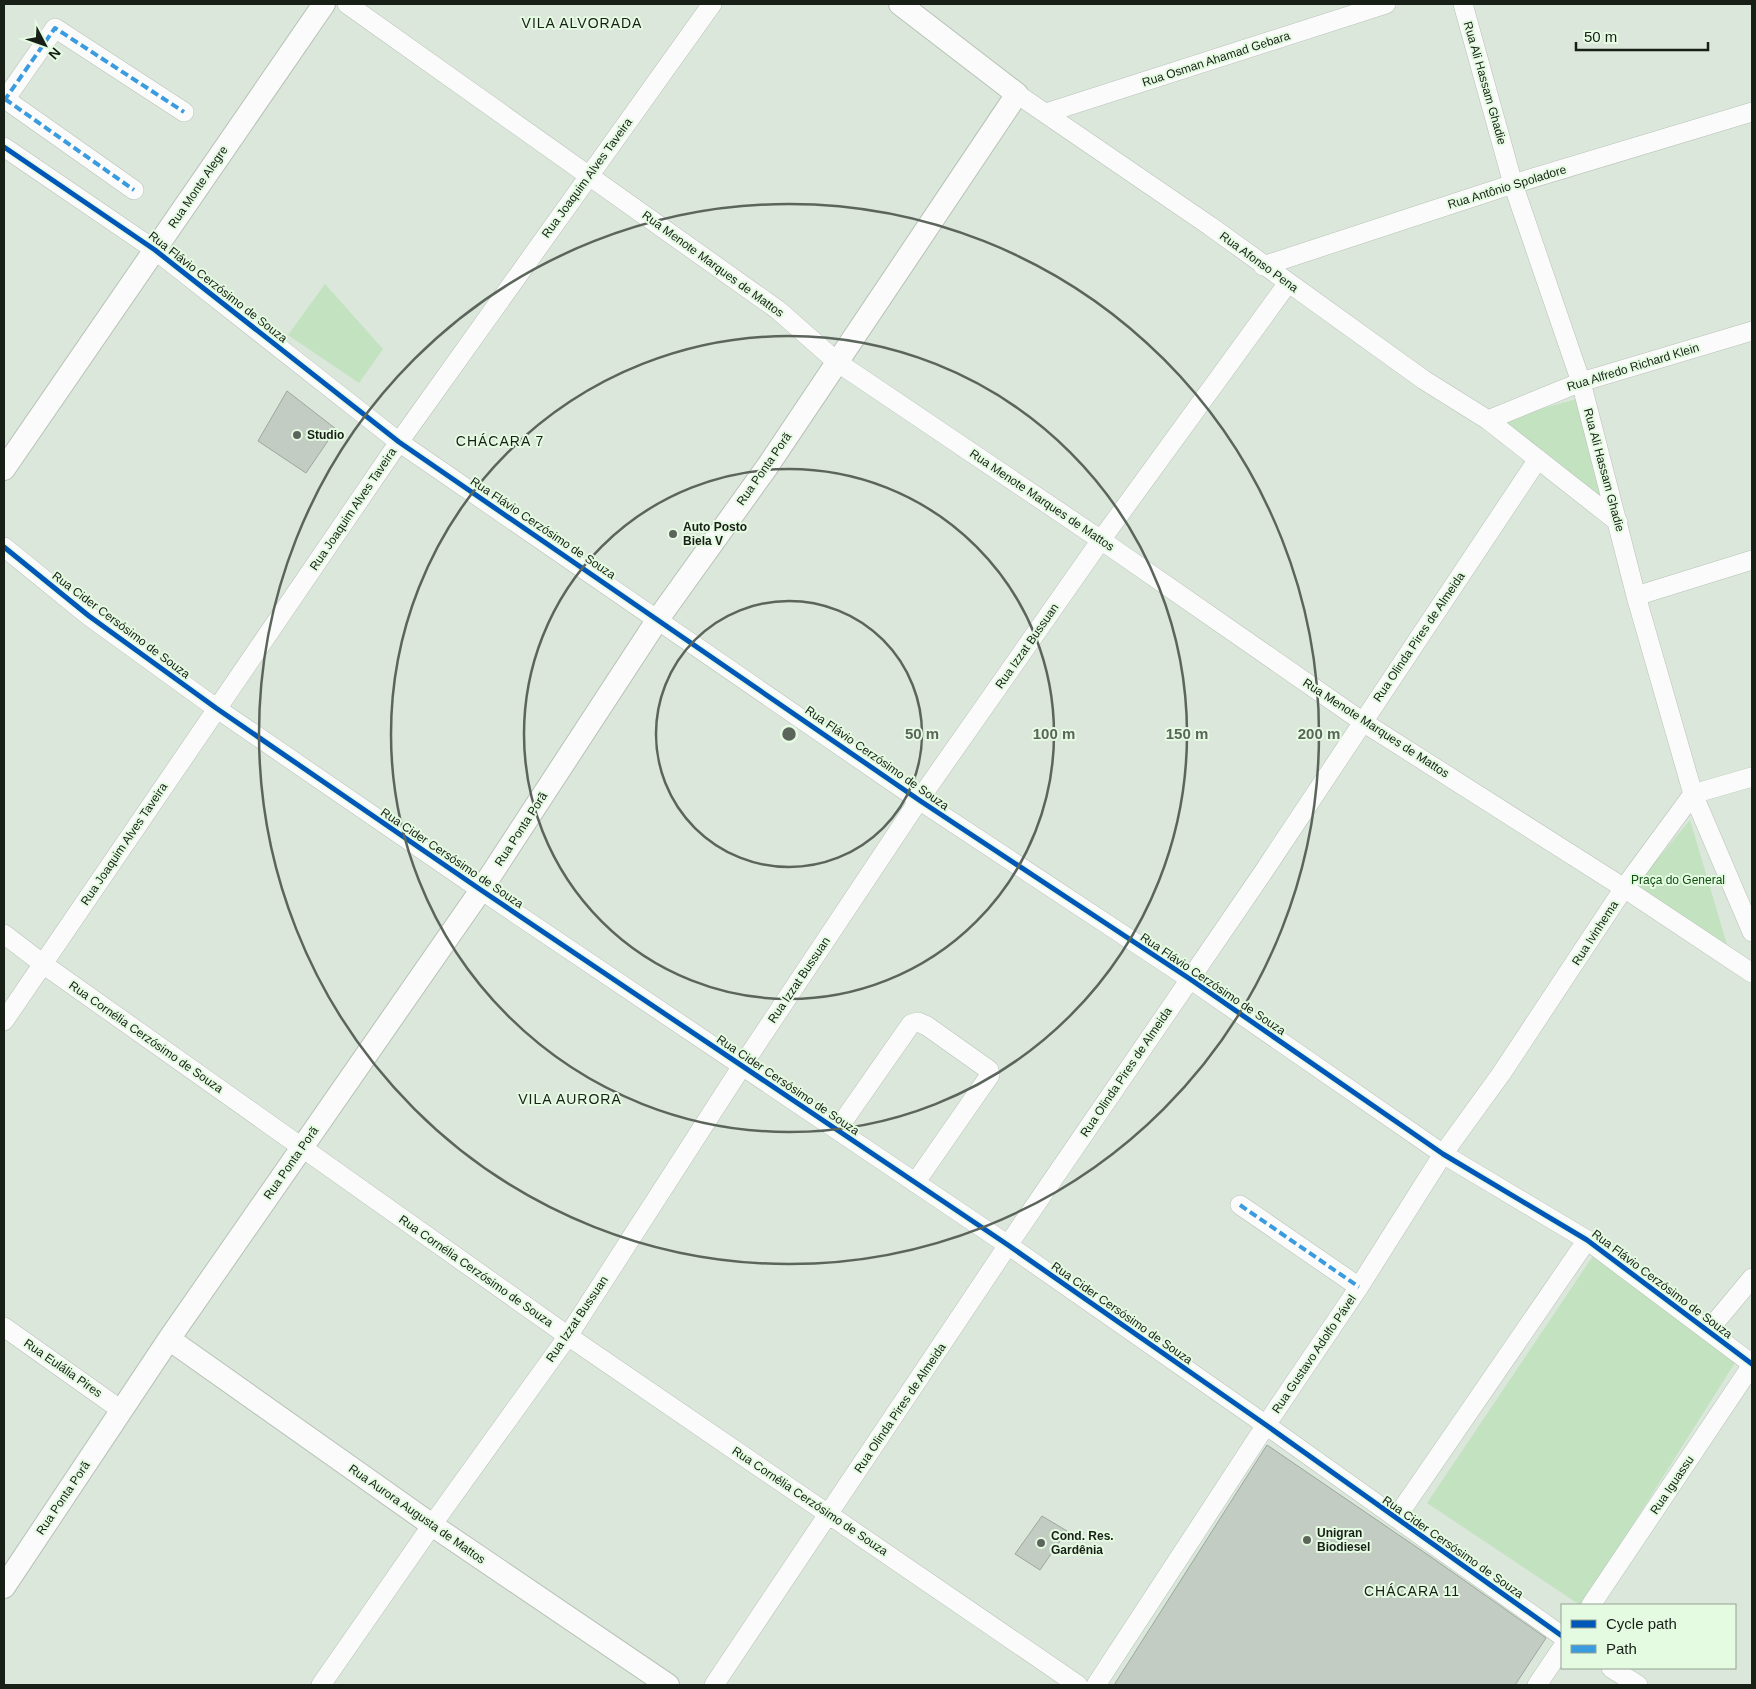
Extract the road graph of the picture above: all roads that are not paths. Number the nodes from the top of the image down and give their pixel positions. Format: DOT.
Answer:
graph roads {
  1 [pos="324,4"];
  2 [pos="347,4"];
  3 [pos="712,4"];
  4 [pos="900,4"];
  5 [pos="1386,4"];
  6 [pos="1463,4"];
  7 [pos="1018,94"];
  8 [pos="4,100"];
  9 [pos="184,112"];
  10 [pos="1752,112"];
  11 [pos="1046,113"];
  12 [pos="4,147"];
  13 [pos="589,174"];
  14 [pos="1513,184"];
  15 [pos="134,190"];
  16 [pos="156,250"];
  17 [pos="1263,266"];
  18 [pos="1288,282"];
  19 [pos="1752,331"];
  20 [pos="837,362"];
  21 [pos="1581,382"];
  22 [pos="1488,420"];
  23 [pos="399,442"];
  24 [pos="1538,459"];
  25 [pos="4,469"];
  26 [pos="1618,522"];
  27 [pos="1101,540"];
  28 [pos="4,547"];
  29 [pos="1752,560"];
  30 [pos="1636,596"];
  31 [pos="658,619"];
  32 [pos="216,708"];
  33 [pos="1363,722"];
  34 [pos="1752,777"];
  35 [pos="1693,794"];
  36 [pos="919,800"];
  37 [pos="1624,888"];
  38 [pos="481,890"];
  39 [pos="1752,932"];
  40 [pos="4,934"];
  41 [pos="43,964"];
  42 [pos="1752,972"];
  43 [pos="1190,979"];
  44 [pos="4,1022"];
  45 [pos="742,1066"];
  46 [pos="1502,1074"];
  47 [pos="837,1130"];
  48 [pos="302,1147"];
  49 [pos="1442,1154"];
  50 [pos="915,1182"];
  51 [pos="1240,1205"];
  52 [pos="1587,1240"];
  53 [pos="1008,1245"];
  54 [pos="1752,1278"];
  55 [pos="1359,1288"];
  56 [pos="4,1327"];
  57 [pos="1708,1331"];
  58 [pos="568,1336"];
  59 [pos="168,1338"];
  60 [pos="1752,1365"];
  61 [pos="121,1410"];
  62 [pos="1266,1425"];
  63 [pos="829,1514"];
  64 [pos="1396,1518"];
  65 [pos="432,1525"];
  66 [pos="4,1587"];
  67 [pos="1592,1604"];
  68 [pos="1561,1635"];
  69 [pos="1561,1649"];
  70 [pos="1612,1669"];
  71 [pos="320,1685"];
  72 [pos="668,1685"];
  73 [pos="714,1685"];
  74 [pos="1078,1685"];
  75 [pos="1096,1685"];
  76 [pos="1537,1685"];
  77 [pos="1638,1685"];
  1 -- 16 [label="street, Rua Monte Alegre"];
  2 -- 13 [label="street, Rua Menote Marques de Mattos"];
  3 -- 13 [label="street, Rua Joaquim Alves Taveira"];
  4 -- 7 [label="street, Rua Afonso Pena"];
  5 -- 11 [label="street, Rua Osman Ahamad Gebara"];
  6 -- 14 [label="street, Rua Ali Hassam Ghadie"];
  7 -- 11 [label="street, Rua Afonso Pena"];
  7 -- 20 [label="street, Rua Ponta Porã"];
  8 -- 9 [label="street"];
  8 -- 15 [label="street"];
  10 -- 14 [label="street, Rua Antônio Spoladore"];
  11 -- 17 [label="street, Rua Afonso Pena"];
  12 -- 16 [label="street, Rua Flávio Cerzósimo de Souza"];
  13 -- 20 [label="street, Rua Menote Marques de Mattos"];
  13 -- 23 [label="street, Rua Joaquim Alves Taveira"];
  14 -- 17 [label="street, Rua Antônio Spoladore"];
  14 -- 21 [label="street, Rua Ali Hassam Ghadie"];
  16 -- 23 [label="street, Rua Flávio Cerzósimo de Souza"];
  16 -- 25 [label="street, Rua Monte Alegre"];
  17 -- 18 [label="street, Rua Afonso Pena"];
  18 -- 22 [label="street, Rua Afonso Pena"];
  18 -- 27 [label="street, Rua Izzat Bussuan"];
  19 -- 21 [label="street, Rua Alfredo Richard Klein"];
  20 -- 27 [label="street, Rua Menote Marques de Mattos"];
  20 -- 31 [label="street, Rua Ponta Porã"];
  21 -- 22 [label="street, Rua Alfredo Richard Klein"];
  21 -- 26 [label="street, Rua Ali Hassam Ghadie"];
  22 -- 24 [label="street, Rua Afonso Pena"];
  23 -- 31 [label="street, Rua Flávio Cerzósimo de Souza"];
  23 -- 32 [label="street, Rua Joaquim Alves Taveira"];
  24 -- 26 [label="street, Rua Afonso Pena"];
  24 -- 33 [label="street, Rua Olinda Pires de Almeida"];
  26 -- 30 [label="street, Rua Ali Hassam Ghadie"];
  27 -- 33 [label="street, Rua Menote Marques de Mattos"];
  27 -- 36 [label="street, Rua Izzat Bussuan"];
  28 -- 32 [label="street, Rua Cider Cersósimo de Souza"];
  29 -- 30 [label="street"];
  30 -- 35 [label="street, Rua Ali Hassam Ghadie"];
  31 -- 36 [label="street, Rua Flávio Cerzósimo de Souza"];
  31 -- 38 [label="street, Rua Ponta Porã"];
  32 -- 38 [label="street, Rua Cider Cersósimo de Souza"];
  32 -- 41 [label="street, Rua Joaquim Alves Taveira"];
  33 -- 37 [label="street, Rua Menote Marques de Mattos"];
  33 -- 43 [label="street, Rua Olinda Pires de Almeida"];
  34 -- 35 [label="street"];
  35 -- 37 [label="street, Rua Ivinhema"];
  35 -- 39 [label="street, Rua Ali Hassam Ghadie"];
  36 -- 43 [label="street, Rua Flávio Cerzósimo de Souza"];
  36 -- 45 [label="street, Rua Izzat Bussuan"];
  37 -- 42 [label="street, Rua Menote Marques de Mattos"];
  37 -- 46 [label="street, Rua Ivinhema"];
  38 -- 45 [label="street, Rua Cider Cersósimo de Souza"];
  38 -- 48 [label="street, Rua Ponta Porã"];
  40 -- 41 [label="street, Rua Cornélia Cerzósimo de Souza"];
  41 -- 44 [label="street, Rua Joaquim Alves Taveira"];
  41 -- 48 [label="street, Rua Cornélia Cerzósimo de Souza"];
  43 -- 49 [label="street, Rua Flávio Cerzósimo de Souza"];
  43 -- 53 [label="street, Rua Olinda Pires de Almeida"];
  45 -- 47 [label="street, Rua Cider Cersósimo de Souza"];
  45 -- 58 [label="street, Rua Izzat Bussuan"];
  46 -- 49 [label="street, Rua Gustavo Adolfo Pável"];
  47 -- 50 [label="street, Rua Cider Cersósimo de Souza"];
  47 -- 50 [label="street"];
  48 -- 58 [label="street, Rua Cornélia Cerzósimo de Souza"];
  48 -- 59 [label="street, Rua Ponta Porã"];
  49 -- 52 [label="street, Rua Flávio Cerzósimo de Souza"];
  49 -- 55 [label="street, Rua Gustavo Adolfo Pável"];
  50 -- 53 [label="street, Rua Cider Cersósimo de Souza"];
  51 -- 55 [label="street"];
  52 -- 57 [label="street, Rua Flávio Cerzósimo de Souza"];
  52 -- 64 [label="street"];
  53 -- 62 [label="street, Rua Cider Cersósimo de Souza"];
  53 -- 63 [label="street, Rua Olinda Pires de Almeida"];
  54 -- 57 [label="street"];
  55 -- 62 [label="street, Rua Gustavo Adolfo Pável"];
  56 -- 61 [label="street, Rua Eulália Pires"];
  57 -- 60 [label="street, Rua Flávio Cerzósimo de Souza"];
  58 -- 63 [label="street, Rua Cornélia Cerzósimo de Souza"];
  58 -- 65 [label="street, Rua Izzat Bussuan"];
  59 -- 61 [label="street, Rua Ponta Porã"];
  59 -- 65 [label="street, Rua Aurora Augusta de Mattos"];
  60 -- 67 [label="street, Rua Iguassu"];
  61 -- 66 [label="street, Rua Ponta Porã"];
  62 -- 64 [label="street, Rua Cider Cersósimo de Souza"];
  62 -- 75 [label="street, Rua Gustavo Adolfo Pável"];
  63 -- 73 [label="street, Rua Olinda Pires de Almeida"];
  63 -- 74 [label="street, Rua Cornélia Cerzósimo de Souza"];
  64 -- 68 [label="street, Rua Cider Cersósimo de Souza"];
  65 -- 71 [label="street, Rua Izzat Bussuan"];
  65 -- 72 [label="street, Rua Aurora Augusta de Mattos"];
  69 -- 76 [label="street"];
  70 -- 77 [label="street"];
}
